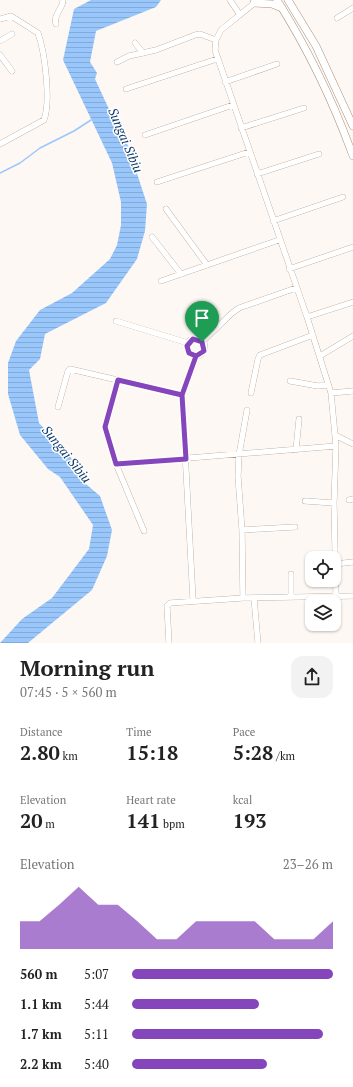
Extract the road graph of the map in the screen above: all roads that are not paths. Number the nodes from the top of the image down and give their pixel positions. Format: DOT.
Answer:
graph roads {
  1 [pos="63,0"];
  2 [pos="230,0"];
  3 [pos="277,0"];
  4 [pos="256,1"];
  5 [pos="289,1"];
  6 [pos="282,8"];
  7 [pos="353,8"];
  8 [pos="240,15"];
  9 [pos="337,18"];
  10 [pos="0,19"];
  11 [pos="56,24"];
  12 [pos="12,34"];
  13 [pos="216,40"];
  14 [pos="0,41"];
  15 [pos="136,43"];
  16 [pos="144,53"];
  17 [pos="0,55"];
  18 [pos="217,59"];
  19 [pos="117,62"];
  20 [pos="277,64"];
  21 [pos="12,71"];
  22 [pos="225,82"];
  23 [pos="126,89"];
  24 [pos="233,105"];
  25 [pos="304,108"];
  26 [pos="353,126"];
  27 [pos="241,128"];
  28 [pos="145,134"];
  29 [pos="0,144"];
  30 [pos="249,152"];
  31 [pos="319,154"];
  32 [pos="353,156"];
  33 [pos="257,174"];
  34 [pos="157,182"];
  35 [pos="343,197"];
  36 [pos="166,209"];
  37 [pos="273,221"];
  38 [pos="152,237"];
  39 [pos="280,240"];
  40 [pos="353,247"];
  41 [pos="207,265"];
  42 [pos="289,269"];
  43 [pos="182,274"];
  44 [pos="161,281"];
  45 [pos="296,288"];
  46 [pos="353,302"];
  47 [pos="307,317"];
  48 [pos="116,321"];
  49 [pos="313,335"];
  50 [pos="353,336"];
  51 [pos="202,342"];
  52 [pos="188,343"];
  53 [pos="196,356"];
  54 [pos="320,356"];
  55 [pos="118,380"];
  56 [pos="290,381"];
  57 [pos="328,385"];
  58 [pos="353,391"];
  59 [pos="331,393"];
  60 [pos="251,394"];
  61 [pos="182,395"];
  62 [pos="58,407"];
  63 [pos="247,410"];
  64 [pos="299,419"];
  65 [pos="335,435"];
  66 [pos="353,444"];
  67 [pos="336,446"];
  68 [pos="296,450"];
  69 [pos="239,455"];
  70 [pos="186,459"];
  71 [pos="116,464"];
  72 [pos="305,502"];
  73 [pos="334,503"];
  74 [pos="295,527"];
  75 [pos="242,530"];
  76 [pos="144,531"];
  77 [pos="335,551"];
  78 [pos="353,562"];
  79 [pos="341,563"];
  80 [pos="291,574"];
  81 [pos="341,596"];
  82 [pos="353,596"];
  83 [pos="291,597"];
  84 [pos="305,597"];
  85 [pos="243,598"];
  86 [pos="254,598"];
  87 [pos="193,600"];
  88 [pos="169,643"];
  89 [pos="258,643"];
  1 -- 11 [label="street"];
  2 -- 8 [label="street"];
  3 -- 6 [label="street"];
  4 -- 6 [label="street"];
  4 -- 8 [label="street"];
  5 -- 26 [label="street"];
  6 -- 32 [label="street"];
  7 -- 9 [label="street"];
  8 -- 13 [label="street"];
  10 -- 29 [label="street"];
  12 -- 14 [label="street"];
  13 -- 16 [label="street"];
  13 -- 18 [label="street"];
  15 -- 16 [label="street"];
  16 -- 19 [label="street"];
  17 -- 21 [label="street"];
  18 -- 22 [label="street"];
  18 -- 23 [label="street"];
  20 -- 22 [label="street"];
  22 -- 24 [label="street"];
  24 -- 27 [label="street"];
  24 -- 28 [label="street"];
  25 -- 27 [label="street"];
  27 -- 30 [label="street"];
  30 -- 33 [label="street"];
  30 -- 34 [label="street"];
  31 -- 33 [label="street"];
  33 -- 37 [label="street"];
  35 -- 37 [label="street"];
  36 -- 41 [label="street"];
  37 -- 39 [label="street"];
  38 -- 43 [label="street"];
  39 -- 41 [label="street"];
  39 -- 42 [label="street"];
  40 -- 42 [label="street"];
  41 -- 43 [label="street"];
  42 -- 45 [label="street"];
  43 -- 44 [label="street"];
  45 -- 47 [label="street"];
  45 -- 51 [label="street"];
  46 -- 47 [label="street"];
  47 -- 49 [label="street"];
  48 -- 52 [label="street"];
  49 -- 54 [label="street"];
  49 -- 60 [label="street"];
  50 -- 54 [label="street"];
  51 -- 52 [label="street"];
  51 -- 53 [label="street"];
  52 -- 53 [label="street"];
  53 -- 61 [label="street"];
  54 -- 57 [label="street"];
  55 -- 61 [label="street"];
  55 -- 62 [label="street"];
  55 -- 71 [label="street"];
  56 -- 57 [label="street"];
  57 -- 59 [label="street"];
  58 -- 59 [label="street"];
  59 -- 65 [label="street"];
  61 -- 70 [label="street"];
  63 -- 69 [label="street"];
  64 -- 68 [label="street"];
  65 -- 66 [label="street"];
  65 -- 67 [label="street"];
  67 -- 68 [label="street"];
  67 -- 73 [label="street"];
  68 -- 69 [label="street"];
  69 -- 70 [label="street"];
  69 -- 75 [label="street"];
  70 -- 71 [label="street"];
  70 -- 87 [label="street"];
  71 -- 76 [label="street"];
  72 -- 73 [label="street"];
  73 -- 77 [label="street"];
  74 -- 75 [label="street"];
  75 -- 85 [label="street"];
  78 -- 79 [label="street"];
  80 -- 83 [label="street"];
  81 -- 82 [label="street"];
  83 -- 84 [label="street"];
  83 -- 86 [label="street"];
  85 -- 86 [label="street"];
  85 -- 87 [label="street"];
  86 -- 89 [label="street"];
  87 -- 88 [label="street"];
}
